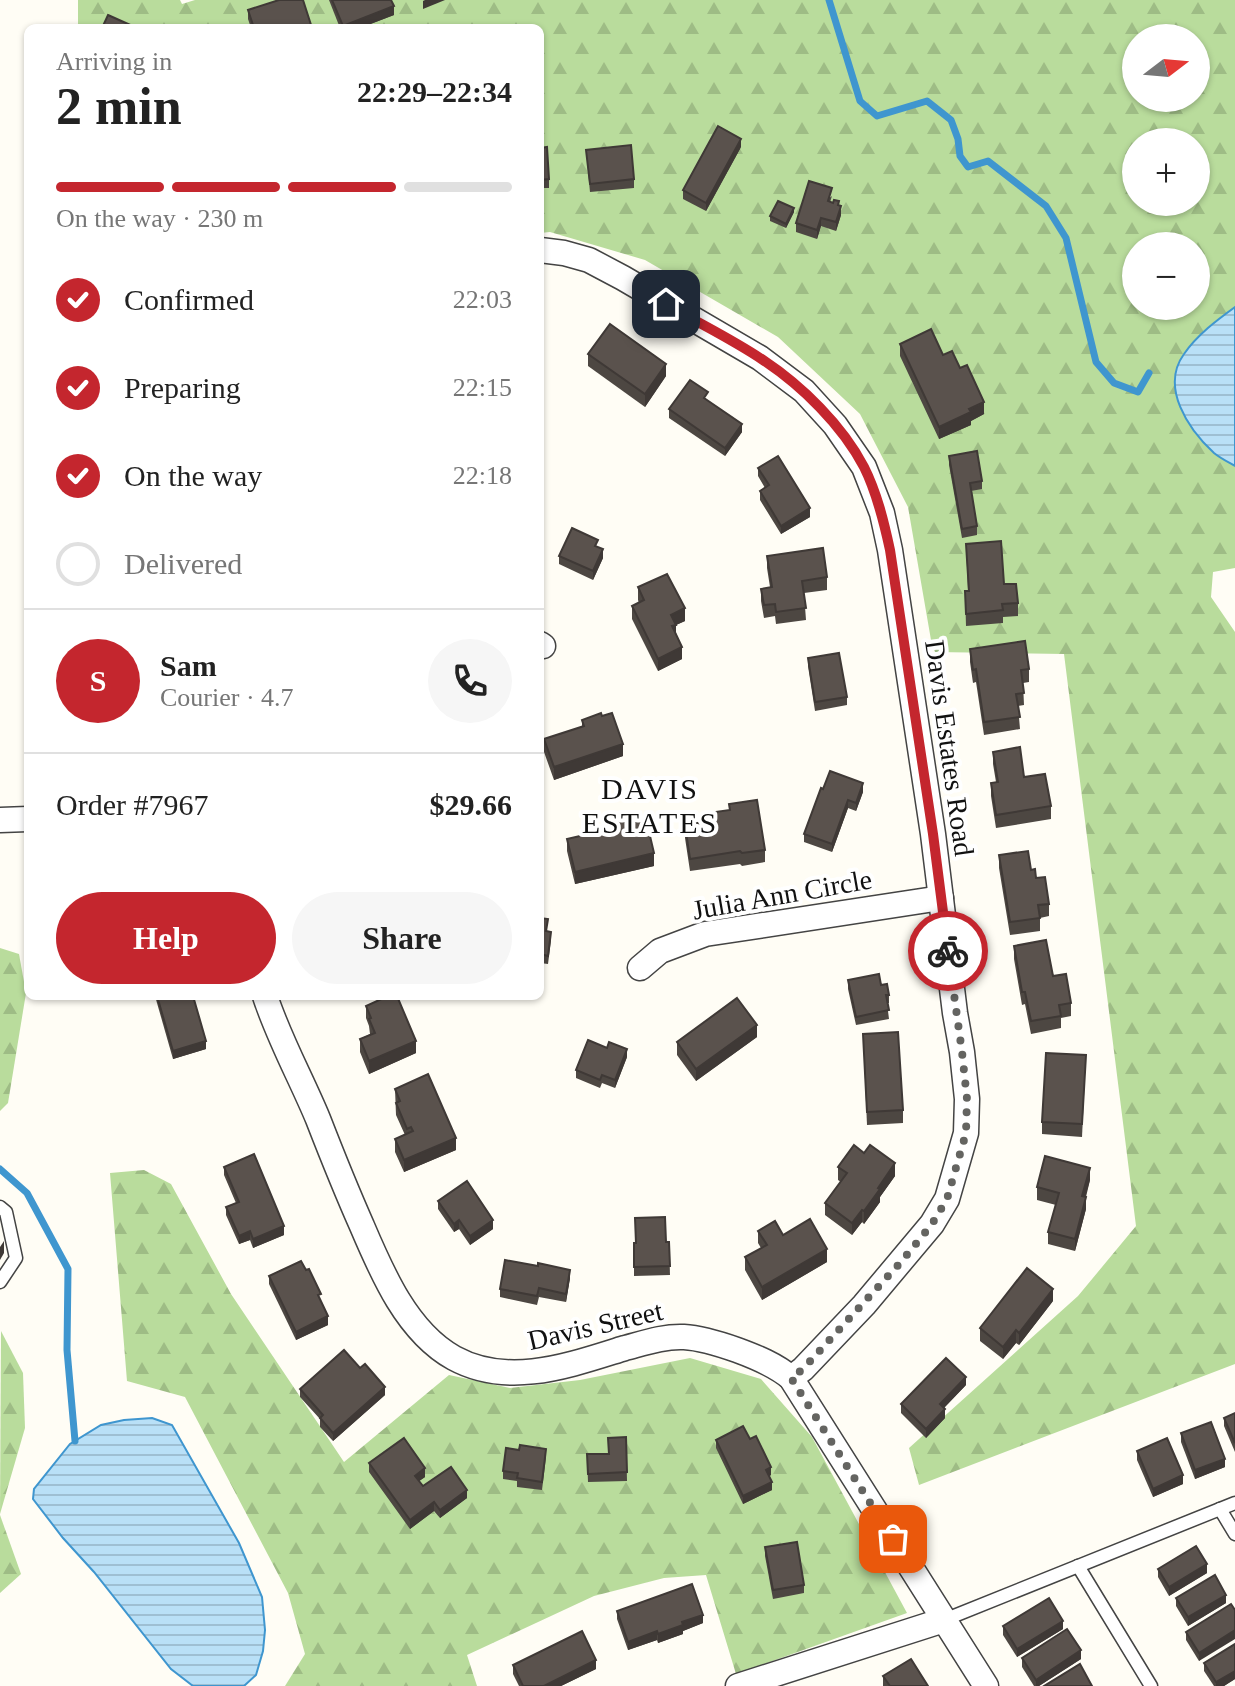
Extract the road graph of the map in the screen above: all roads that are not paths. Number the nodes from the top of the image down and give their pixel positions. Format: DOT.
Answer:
graph roads {
  1 [pos="544,250"];
  2 [pos="24,819"];
  3 [pos="0,820"];
  4 [pos="941,898"];
  5 [pos="640,968"];
  6 [pos="266,1000"];
  7 [pos="0,1207"];
  8 [pos="0,1282"];
  9 [pos="791,1378"];
  10 [pos="1235,1503"];
  11 [pos="1220,1509"];
  12 [pos="1235,1534"];
  13 [pos="1078,1566"];
  14 [pos="944,1620"];
  15 [pos="738,1686"];
  16 [pos="986,1686"];
  17 [pos="1151,1686"];
  1 -- 4 [label="street, Davis Estates Road"];
  2 -- 3 [label="street"];
  4 -- 5 [label="street, Julia Ann Circle"];
  4 -- 9 [label="street, Davis Estates Road"];
  6 -- 9 [label="street, Davis Street"];
  7 -- 8 [label="lane"];
  9 -- 14 [label="street, Davis Street"];
  10 -- 11 [label="lane"];
  11 -- 12 [label="lane"];
  11 -- 13 [label="lane"];
  13 -- 14 [label="lane"];
  13 -- 17 [label="lane"];
  14 -- 15 [label="street"];
  14 -- 16 [label="street, Davis Street"];
}
